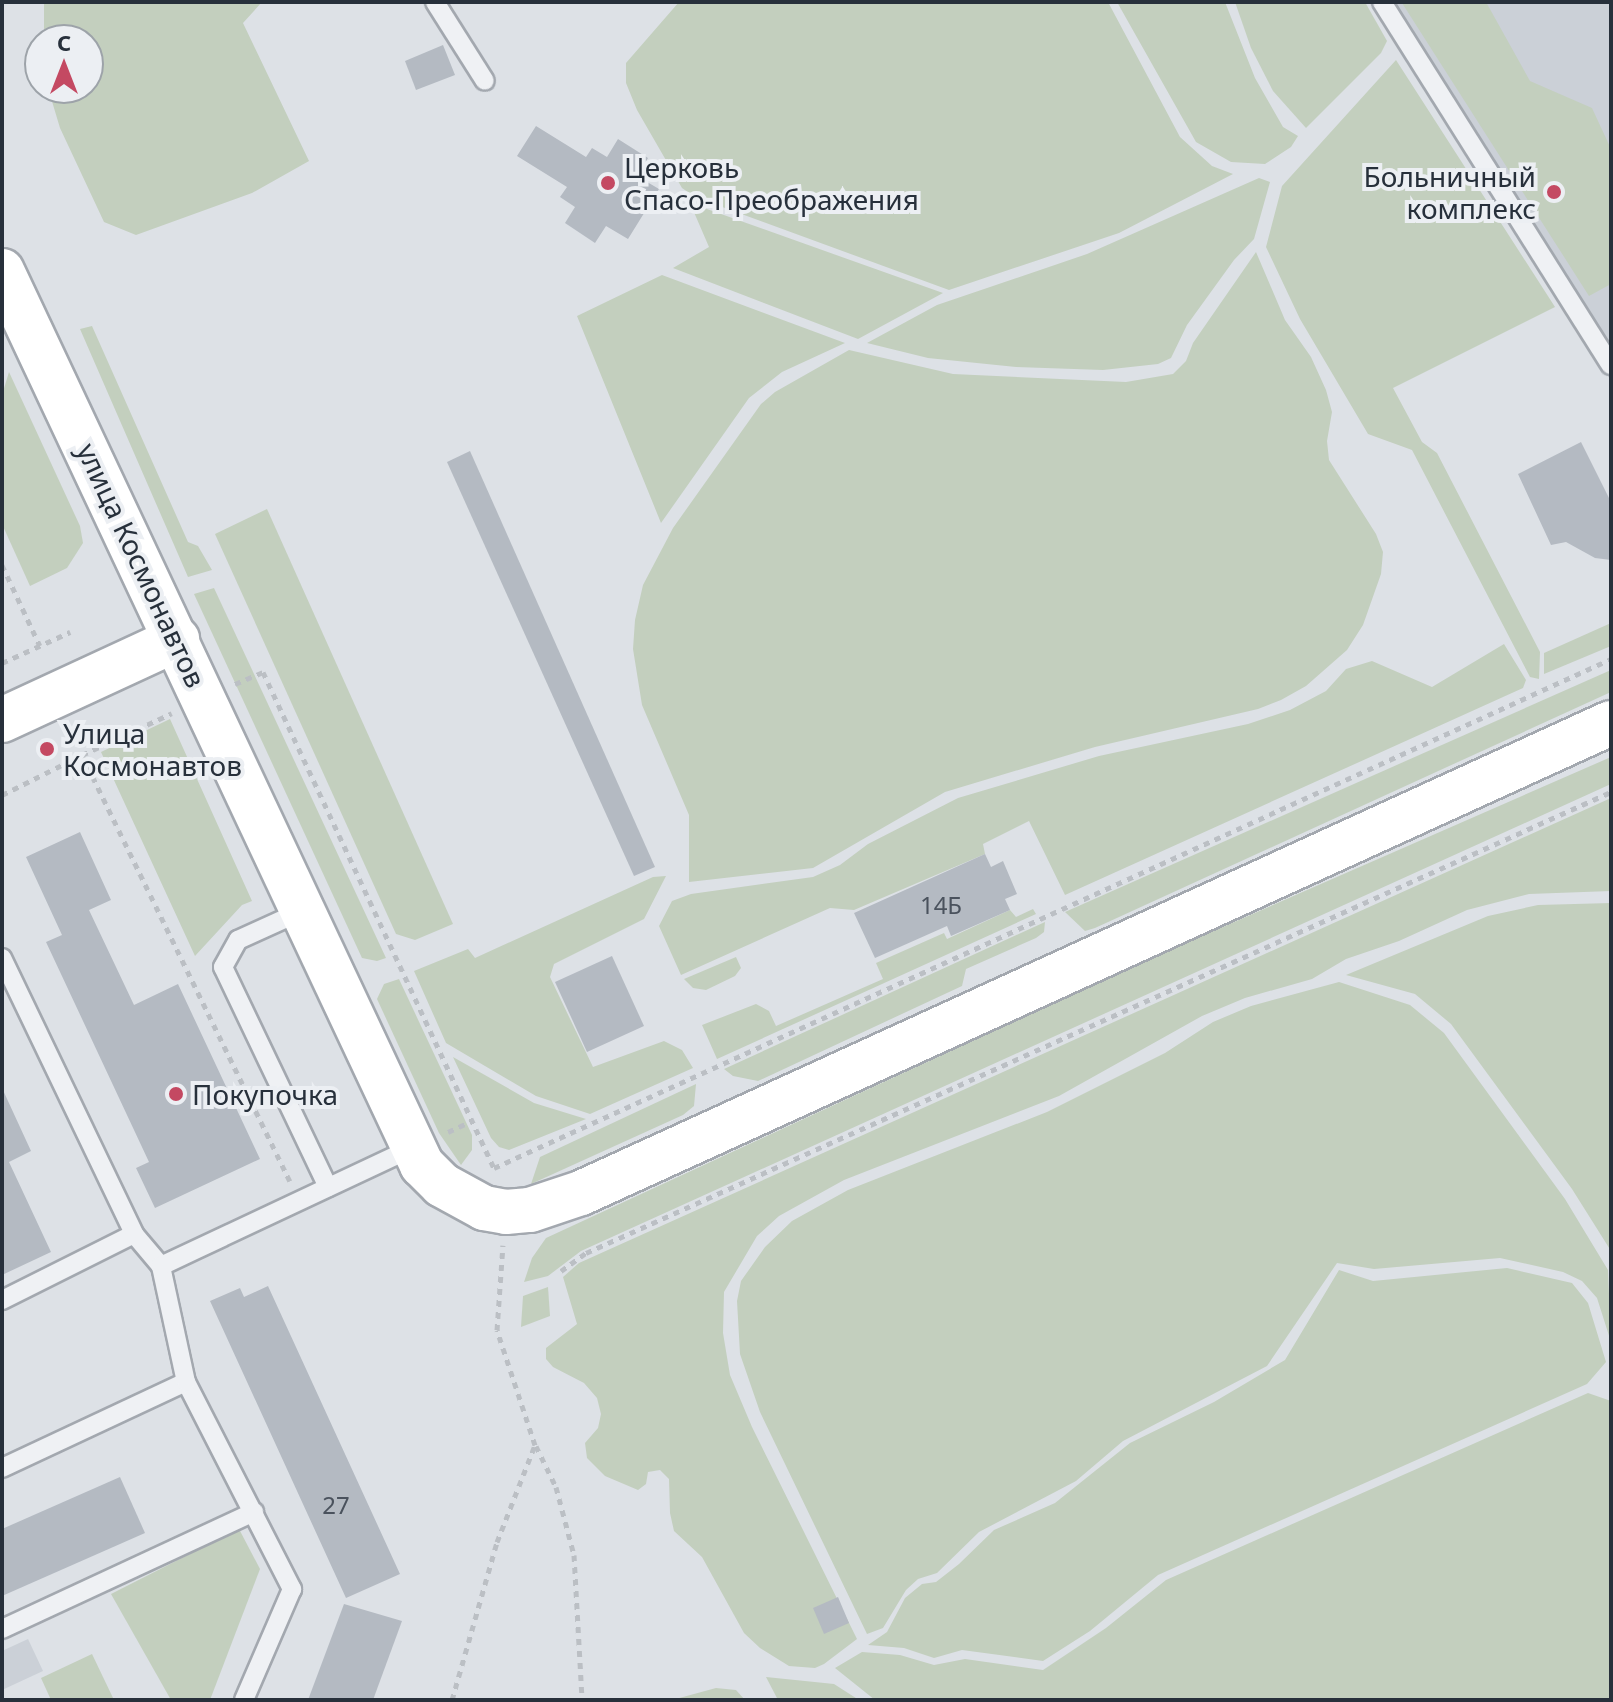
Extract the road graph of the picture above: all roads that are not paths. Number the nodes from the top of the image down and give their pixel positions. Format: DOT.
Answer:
graph roads {
  1 [pos="435,2"];
  2 [pos="1382,2"];
  3 [pos="485,81"];
  4 [pos="2,271"];
  5 [pos="1611,365"];
  6 [pos="177,639"];
  7 [pos="2,720"];
  8 [pos="1611,723"];
  9 [pos="304,910"];
  10 [pos="2,958"];
  11 [pos="418,1156"];
  12 [pos="328,1187"];
  13 [pos="134,1234"];
  14 [pos="161,1266"];
  15 [pos="2,1300"];
  16 [pos="186,1382"];
  17 [pos="2,1468"];
  18 [pos="254,1512"];
  19 [pos="2,1629"];
  20 [pos="244,1700"];
  1 -- 3 [label="lane"];
  2 -- 5 [label="lane"];
  4 -- 6 [label="main road, улица Космонавтов"];
  6 -- 7 [label="main road"];
  6 -- 9 [label="main road, улица Космонавтов"];
  8 -- 11 [label="main road"];
  9 -- 11 [label="main road, улица Космонавтов"];
  9 -- 12 [label="lane"];
  10 -- 13 [label="lane"];
  11 -- 12 [label="lane"];
  12 -- 14 [label="lane"];
  13 -- 14 [label="lane"];
  13 -- 15 [label="lane"];
  14 -- 16 [label="lane"];
  16 -- 17 [label="lane"];
  16 -- 18 [label="lane"];
  18 -- 19 [label="lane"];
  18 -- 20 [label="lane"];
}
